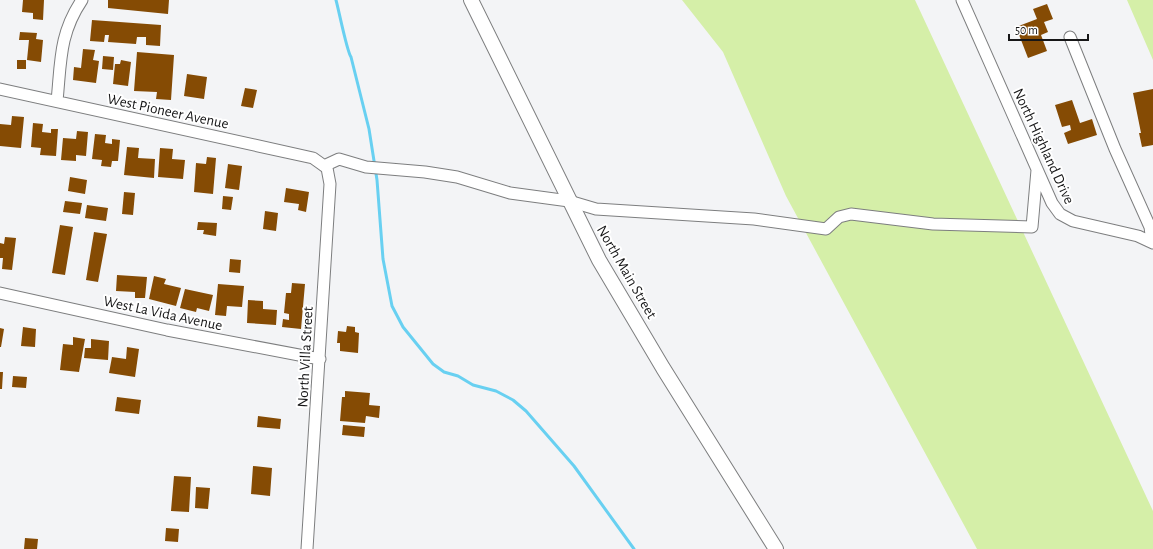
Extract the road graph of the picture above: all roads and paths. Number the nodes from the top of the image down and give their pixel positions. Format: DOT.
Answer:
graph roads {
  1 [pos="82,0"];
  2 [pos="470,0"];
  3 [pos="962,0"];
  4 [pos="1070,37"];
  5 [pos="0,89"];
  6 [pos="57,101"];
  7 [pos="326,167"];
  8 [pos="1037,170"];
  9 [pos="569,201"];
  10 [pos="1153,243"];
  11 [pos="0,293"];
  12 [pos="320,359"];
  13 [pos="307,549"];
  14 [pos="776,549"];
  1 -- 6 [label="street"];
  2 -- 9 [label="main road, North Main Street"];
  3 -- 8 [label="street, North Highland Drive"];
  4 -- 10 [label="street"];
  5 -- 6 [label="street, West Pioneer Avenue"];
  6 -- 7 [label="street, West Pioneer Avenue"];
  7 -- 9 [label="street"];
  7 -- 12 [label="street, North Villa Street"];
  8 -- 9 [label="street"];
  8 -- 10 [label="street, North Highland Drive"];
  9 -- 14 [label="main road, North Main Street"];
  11 -- 12 [label="street, West La Vida Avenue"];
  12 -- 13 [label="street, North Villa Street"];
}
